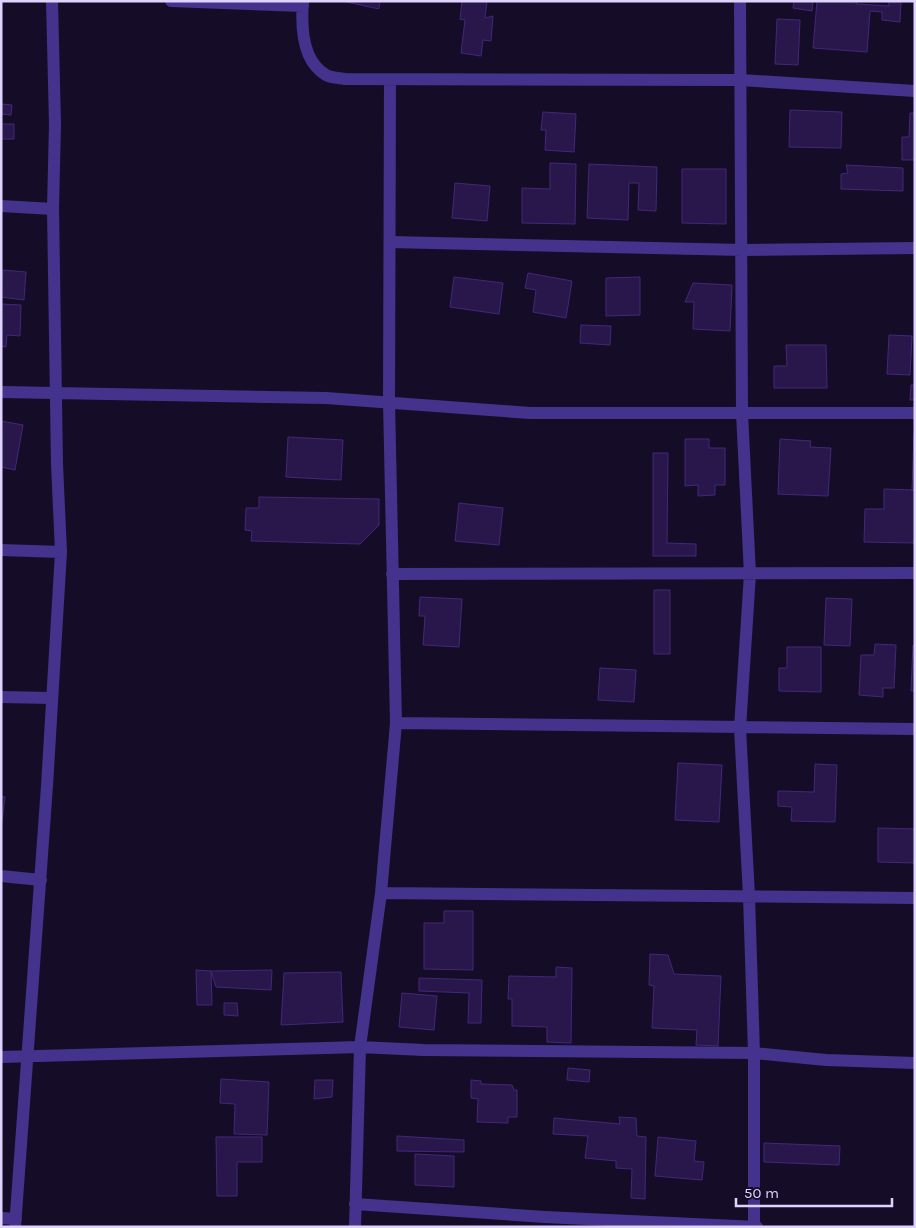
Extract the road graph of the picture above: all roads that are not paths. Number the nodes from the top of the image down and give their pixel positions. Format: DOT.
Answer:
graph roads {
  1 [pos="52,1"];
  2 [pos="171,1"];
  3 [pos="740,1"];
  4 [pos="303,4"];
  5 [pos="390,80"];
  6 [pos="740,80"];
  7 [pos="915,91"];
  8 [pos="1,206"];
  9 [pos="53,210"];
  10 [pos="390,242"];
  11 [pos="915,248"];
  12 [pos="743,250"];
  13 [pos="1,392"];
  14 [pos="57,393"];
  15 [pos="389,402"];
  16 [pos="742,413"];
  17 [pos="915,413"];
  18 [pos="1,550"];
  19 [pos="61,552"];
  20 [pos="915,573"];
  21 [pos="392,574"];
  22 [pos="750,574"];
  23 [pos="1,696"];
  24 [pos="52,698"];
  25 [pos="396,723"];
  26 [pos="740,728"];
  27 [pos="915,729"];
  28 [pos="1,876"];
  29 [pos="41,880"];
  30 [pos="382,893"];
  31 [pos="749,896"];
  32 [pos="915,898"];
  33 [pos="360,1047"];
  34 [pos="754,1053"];
  35 [pos="28,1056"];
  36 [pos="1,1057"];
  37 [pos="915,1063"];
  38 [pos="355,1204"];
  39 [pos="1,1218"];
  40 [pos="16,1223"];
  41 [pos="356,1227"];
  42 [pos="755,1227"];
  1 -- 9 [label="street"];
  2 -- 4 [label="street"];
  3 -- 6 [label="street"];
  4 -- 5 [label="street"];
  5 -- 6 [label="street"];
  5 -- 10 [label="street"];
  6 -- 7 [label="street"];
  6 -- 12 [label="street"];
  8 -- 9 [label="street"];
  9 -- 14 [label="street"];
  10 -- 12 [label="street"];
  10 -- 15 [label="street"];
  11 -- 12 [label="street"];
  12 -- 16 [label="street"];
  13 -- 14 [label="street"];
  14 -- 15 [label="street"];
  14 -- 19 [label="street"];
  15 -- 16 [label="street"];
  15 -- 21 [label="street"];
  16 -- 17 [label="street"];
  16 -- 22 [label="street"];
  18 -- 19 [label="street"];
  19 -- 24 [label="street"];
  20 -- 22 [label="street"];
  21 -- 22 [label="street"];
  21 -- 25 [label="street"];
  22 -- 26 [label="street"];
  23 -- 24 [label="street"];
  24 -- 29 [label="street"];
  25 -- 26 [label="street"];
  25 -- 30 [label="street"];
  26 -- 27 [label="street"];
  26 -- 31 [label="street"];
  28 -- 29 [label="street"];
  29 -- 35 [label="street"];
  30 -- 31 [label="street"];
  30 -- 33 [label="street"];
  31 -- 32 [label="street"];
  31 -- 34 [label="street"];
  33 -- 34 [label="street"];
  33 -- 35 [label="street"];
  33 -- 38 [label="street"];
  34 -- 37 [label="street"];
  34 -- 42 [label="street"];
  35 -- 36 [label="street"];
  35 -- 40 [label="street"];
  38 -- 41 [label="street"];
  38 -- 42 [label="street"];
  39 -- 40 [label="street"];
}
